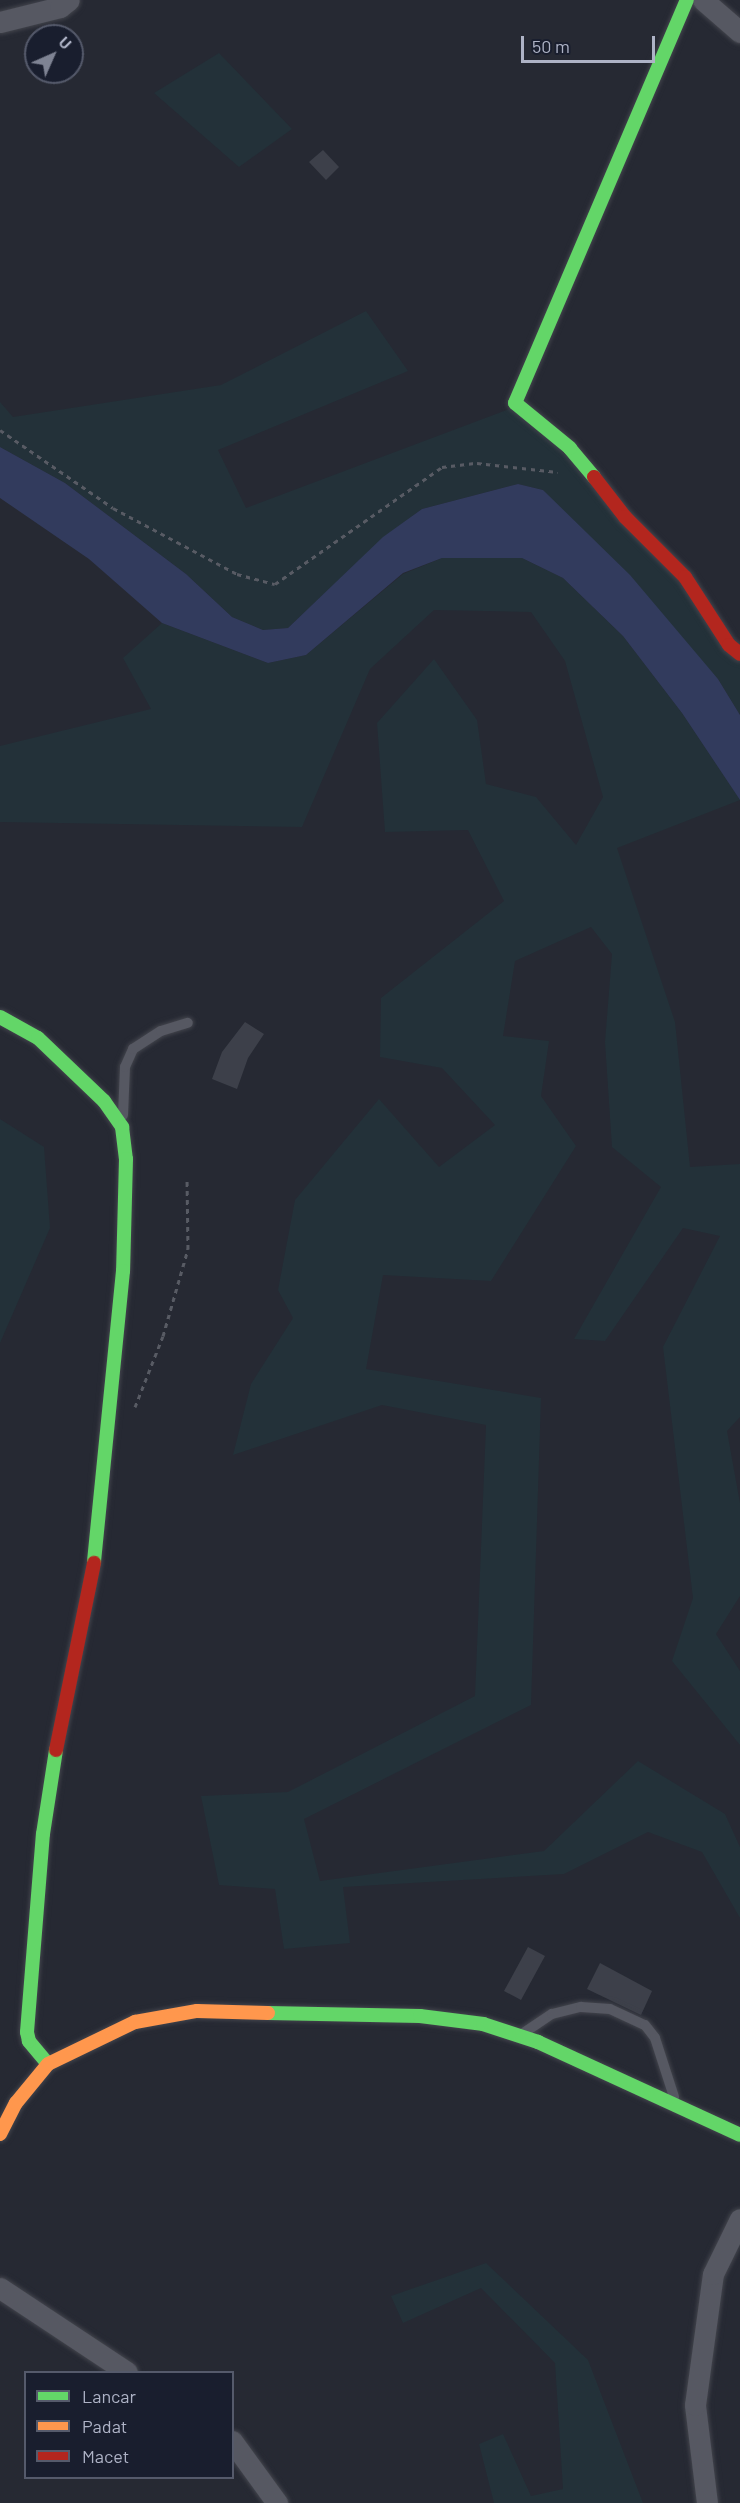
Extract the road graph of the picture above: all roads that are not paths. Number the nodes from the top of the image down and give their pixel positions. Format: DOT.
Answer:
graph roads {
  1 [pos="69,0"];
  2 [pos="687,0"];
  3 [pos="703,0"];
  4 [pos="0,22"];
  5 [pos="740,32"];
  6 [pos="740,654"];
  7 [pos="0,1017"];
  8 [pos="188,1023"];
  9 [pos="122,1127"];
  10 [pos="520,2036"];
  11 [pos="48,2064"];
  12 [pos="677,2106"];
  13 [pos="0,2134"];
  14 [pos="740,2135"];
  15 [pos="740,2219"];
  16 [pos="0,2288"];
  17 [pos="124,2371"];
  18 [pos="234,2444"];
  19 [pos="277,2503"];
  20 [pos="707,2503"];
  1 -- 4 [label="street"];
  2 -- 6 [label="street"];
  3 -- 5 [label="street"];
  7 -- 9 [label="street"];
  8 -- 9 [label="lane"];
  9 -- 11 [label="street"];
  10 -- 11 [label="street"];
  10 -- 12 [label="street"];
  10 -- 12 [label="lane"];
  11 -- 13 [label="street"];
  12 -- 14 [label="street"];
  15 -- 20 [label="street"];
  16 -- 17 [label="street"];
  18 -- 19 [label="street"];
}
